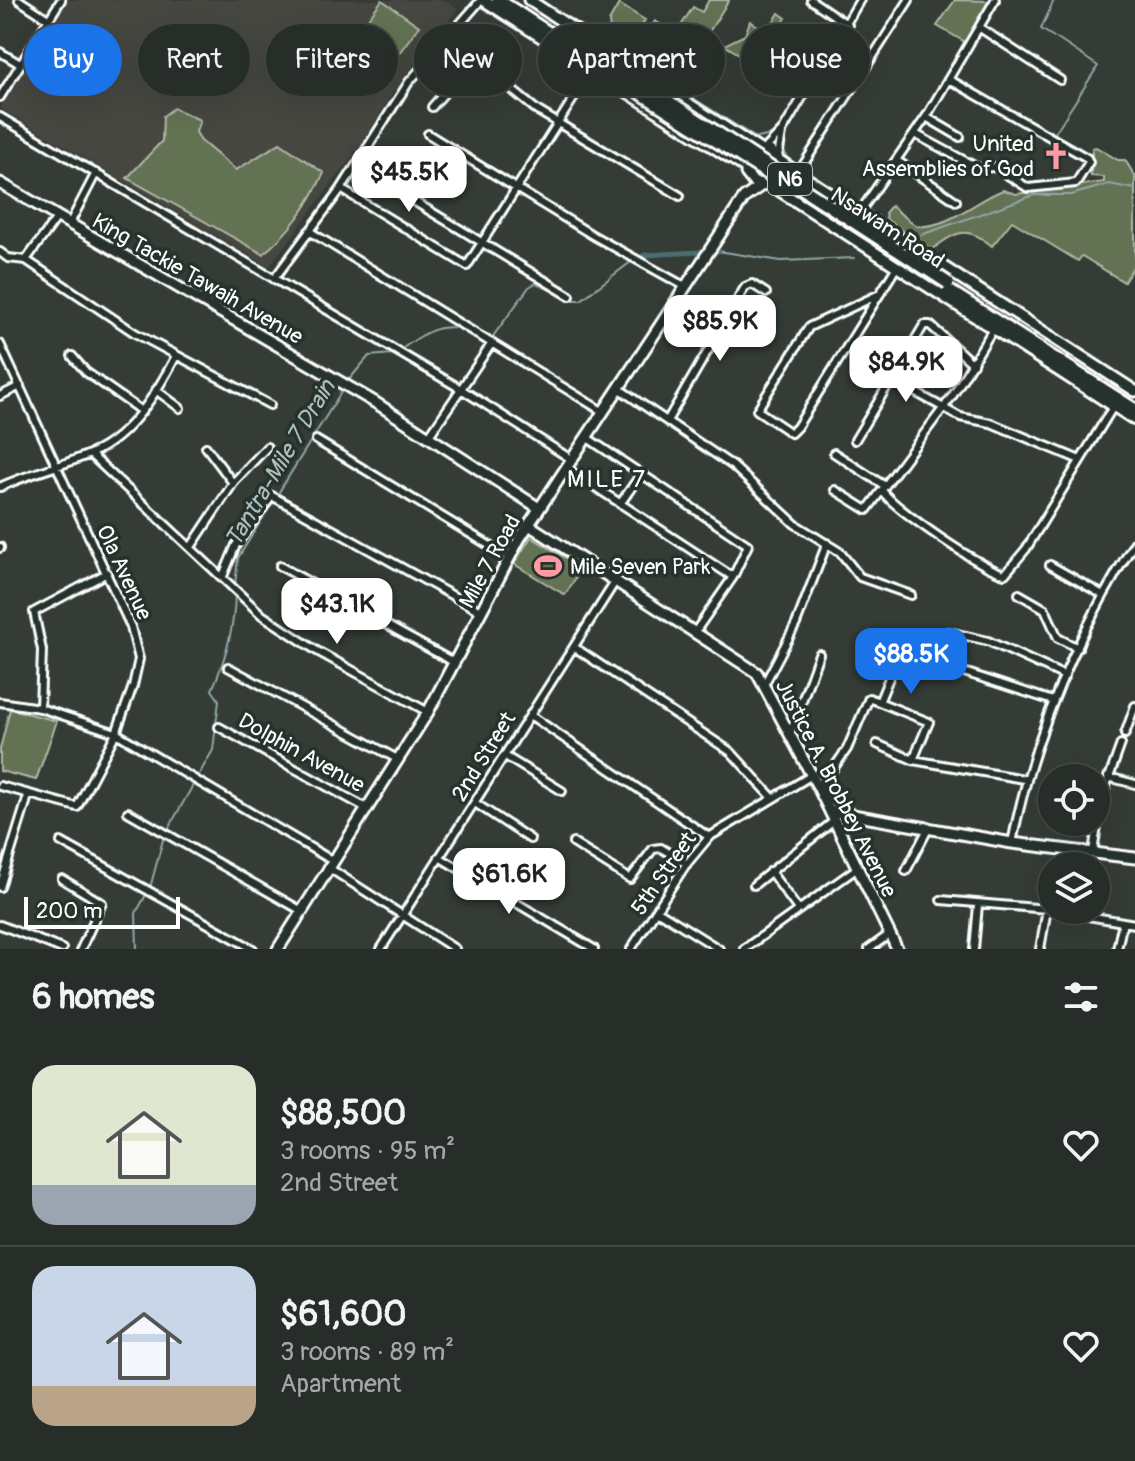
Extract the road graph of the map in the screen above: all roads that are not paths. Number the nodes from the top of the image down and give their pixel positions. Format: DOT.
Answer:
graph roads {
  1 [pos="19,0"];
  2 [pos="61,0"];
  3 [pos="482,0"];
  4 [pos="498,0"];
  5 [pos="511,0"];
  6 [pos="529,0"];
  7 [pos="811,0"];
  8 [pos="909,0"];
  9 [pos="995,0"];
  10 [pos="861,1"];
  11 [pos="48,19"];
  12 [pos="538,24"];
  13 [pos="546,24"];
  14 [pos="847,24"];
  15 [pos="849,24"];
  16 [pos="980,28"];
  17 [pos="538,36"];
  18 [pos="0,52"];
  19 [pos="20,64"];
  20 [pos="950,80"];
  21 [pos="1060,80"];
  22 [pos="576,96"];
  23 [pos="629,96"];
  24 [pos="654,96"];
  25 [pos="804,96"];
  26 [pos="0,97"];
  27 [pos="432,107"];
  28 [pos="0,117"];
  29 [pos="926,117"];
  30 [pos="559,124"];
  31 [pos="783,130"];
  32 [pos="428,134"];
  33 [pos="915,134"];
  34 [pos="960,137"];
  35 [pos="762,150"];
  36 [pos="779,159"];
  37 [pos="896,160"];
  38 [pos="356,166"];
  39 [pos="96,173"];
  40 [pos="747,173"];
  41 [pos="798,173"];
  42 [pos="0,183"];
  43 [pos="765,185"];
  44 [pos="518,188"];
  45 [pos="341,189"];
  46 [pos="680,196"];
  47 [pos="744,198"];
  48 [pos="956,201"];
  49 [pos="859,213"];
  50 [pos="58,216"];
  51 [pos="70,223"];
  52 [pos="309,231"];
  53 [pos="482,244"];
  54 [pos="0,252"];
  55 [pos="8,258"];
  56 [pos="26,260"];
  57 [pos="0,262"];
  58 [pos="896,268"];
  59 [pos="274,279"];
  60 [pos="946,286"];
  61 [pos="686,287"];
  62 [pos="766,293"];
  63 [pos="880,294"];
  64 [pos="570,296"];
  65 [pos="993,329"];
  66 [pos="488,340"];
  67 [pos="0,344"];
  68 [pos="72,356"];
  69 [pos="176,356"];
  70 [pos="973,364"];
  71 [pos="896,370"];
  72 [pos="20,386"];
  73 [pos="618,388"];
  74 [pos="461,389"];
  75 [pos="156,390"];
  76 [pos="1135,391"];
  77 [pos="0,396"];
  78 [pos="1135,401"];
  79 [pos="270,405"];
  80 [pos="944,407"];
  81 [pos="1113,407"];
  82 [pos="180,408"];
  83 [pos="140,410"];
  84 [pos="1135,410"];
  85 [pos="602,411"];
  86 [pos="1135,420"];
  87 [pos="667,421"];
  88 [pos="429,436"];
  89 [pos="586,437"];
  90 [pos="316,440"];
  91 [pos="855,440"];
  92 [pos="206,447"];
  93 [pos="267,447"];
  94 [pos="834,453"];
  95 [pos="90,454"];
  96 [pos="1080,460"];
  97 [pos="54,464"];
  98 [pos="568,464"];
  99 [pos="641,474"];
  100 [pos="233,483"];
  101 [pos="0,487"];
  102 [pos="884,488"];
  103 [pos="835,490"];
  104 [pos="620,504"];
  105 [pos="539,508"];
  106 [pos="529,525"];
  107 [pos="1135,542"];
  108 [pos="827,543"];
  109 [pos="191,547"];
  110 [pos="510,558"];
  111 [pos="1050,565"];
  112 [pos="280,566"];
  113 [pos="107,573"];
  114 [pos="223,576"];
  115 [pos="733,577"];
  116 [pos="615,582"];
  117 [pos="1019,594"];
  118 [pos="911,595"];
  119 [pos="1103,595"];
  120 [pos="482,612"];
  121 [pos="695,632"];
  122 [pos="949,632"];
  123 [pos="884,646"];
  124 [pos="574,647"];
  125 [pos="1078,648"];
  126 [pos="900,651"];
  127 [pos="819,654"];
  128 [pos="455,663"];
  129 [pos="228,667"];
  130 [pos="1065,676"];
  131 [pos="765,683"];
  132 [pos="876,699"];
  133 [pos="1053,701"];
  134 [pos="0,702"];
  135 [pos="40,708"];
  136 [pos="1134,711"];
  137 [pos="428,712"];
  138 [pos="530,715"];
  139 [pos="219,727"];
  140 [pos="116,733"];
  141 [pos="790,734"];
  142 [pos="1125,734"];
  143 [pos="877,744"];
  144 [pos="1121,744"];
  145 [pos="505,756"];
  146 [pos="399,760"];
  147 [pos="913,760"];
  148 [pos="1110,772"];
  149 [pos="812,775"];
  150 [pos="1110,778"];
  151 [pos="1024,779"];
  152 [pos="1135,784"];
  153 [pos="0,786"];
  154 [pos="819,789"];
  155 [pos="562,791"];
  156 [pos="28,796"];
  157 [pos="772,797"];
  158 [pos="475,803"];
  159 [pos="368,809"];
  160 [pos="128,812"];
  161 [pos="832,816"];
  162 [pos="928,829"];
  163 [pos="1095,836"];
  164 [pos="709,837"];
  165 [pos="530,839"];
  166 [pos="61,842"];
  167 [pos="573,843"];
  168 [pos="1012,843"];
  169 [pos="1093,852"];
  170 [pos="1110,854"];
  171 [pos="439,857"];
  172 [pos="1135,858"];
  173 [pos="331,864"];
  174 [pos="687,864"];
  175 [pos="856,869"];
  176 [pos="770,871"];
  177 [pos="906,871"];
  178 [pos="62,879"];
  179 [pos="754,885"];
  180 [pos="0,887"];
  181 [pos="941,900"];
  182 [pos="978,905"];
  183 [pos="797,908"];
  184 [pos="1038,908"];
  185 [pos="302,911"];
  186 [pos="658,911"];
  187 [pos="402,915"];
  188 [pos="1110,920"];
  189 [pos="1123,922"];
  190 [pos="1044,924"];
  191 [pos="1135,924"];
  192 [pos="0,925"];
  193 [pos="890,934"];
  194 [pos="62,949"];
  195 [pos="81,949"];
  196 [pos="253,949"];
  197 [pos="278,949"];
  198 [pos="381,949"];
  199 [pos="455,949"];
  200 [pos="594,949"];
  201 [pos="631,949"];
  202 [pos="719,949"];
  203 [pos="744,949"];
  204 [pos="869,949"];
  205 [pos="897,949"];
  206 [pos="974,949"];
  207 [pos="1040,949"];
  208 [pos="1117,949"];
  1 -- 11 [label="street"];
  2 -- 11 [label="street"];
  3 -- 17 [label="street"];
  3 -- 38 [label="street"];
  4 -- 12 [label="highway, Nsawam Road / N6"];
  5 -- 13 [label="highway, Nsawam Road / N6"];
  6 -- 35 [label="street"];
  7 -- 14 [label="street"];
  8 -- 41 [label="street"];
  9 -- 16 [label="street"];
  10 -- 15 [label="street"];
  11 -- 19 [label="street"];
  16 -- 20 [label="street"];
  16 -- 21 [label="street"];
  18 -- 19 [label="street"];
  19 -- 26 [label="street"];
  20 -- 29 [label="street"];
  20 -- 33 [label="street"];
  22 -- 30 [label="street"];
  23 -- 40 [label="street"];
  24 -- 60 [label="highway, Nsawam Road / N6, bridge"];
  25 -- 31 [label="street"];
  27 -- 30 [label="street"];
  28 -- 39 [label="street"];
  29 -- 33 [label="street"];
  29 -- 34 [label="street"];
  30 -- 44 [label="street"];
  30 -- 46 [label="street"];
  31 -- 35 [label="street"];
  31 -- 36 [label="street"];
  32 -- 44 [label="street"];
  33 -- 37 [label="street"];
  35 -- 36 [label="street"];
  35 -- 40 [label="street"];
  36 -- 41 [label="street"];
  36 -- 43 [label="street"];
  37 -- 48 [label="street"];
  37 -- 49 [label="street"];
  38 -- 45 [label="street"];
  38 -- 53 [label="street"];
  39 -- 51 [label="street"];
  39 -- 59 [label="street"];
  40 -- 43 [label="street"];
  40 -- 47 [label="street"];
  41 -- 49 [label="street"];
  42 -- 50 [label="street, King Tackie Tawaih Avenue"];
  43 -- 47 [label="street"];
  43 -- 58 [label="street"];
  44 -- 53 [label="street"];
  44 -- 61 [label="street"];
  45 -- 52 [label="street"];
  45 -- 53 [label="street"];
  47 -- 61 [label="street, Mile 7 Road"];
  49 -- 76 [label="street"];
  50 -- 51 [label="street, King Tackie Tawaih Avenue"];
  50 -- 56 [label="street"];
  51 -- 88 [label="street, King Tackie Tawaih Avenue"];
  52 -- 59 [label="street"];
  52 -- 66 [label="street"];
  53 -- 64 [label="street"];
  54 -- 55 [label="street"];
  55 -- 56 [label="street"];
  55 -- 57 [label="street"];
  56 -- 69 [label="street"];
  58 -- 63 [label="street"];
  58 -- 65 [label="street"];
  59 -- 74 [label="street"];
  60 -- 78 [label="highway, Nsawam Road / N6"];
  60 -- 84 [label="highway, Nsawam Road / N6"];
  61 -- 73 [label="street, Mile 7 Road"];
  62 -- 87 [label="street"];
  63 -- 63 [label="street"];
  65 -- 70 [label="street"];
  65 -- 81 [label="street"];
  66 -- 74 [label="street"];
  66 -- 85 [label="street"];
  67 -- 72 [label="street, Ola Avenue"];
  68 -- 83 [label="street"];
  69 -- 75 [label="street"];
  69 -- 79 [label="street"];
  70 -- 71 [label="street"];
  70 -- 80 [label="street"];
  71 -- 80 [label="street"];
  71 -- 91 [label="street"];
  72 -- 77 [label="street"];
  72 -- 97 [label="street, Ola Avenue"];
  73 -- 85 [label="street, Mile 7 Road"];
  73 -- 87 [label="street"];
  74 -- 88 [label="street"];
  74 -- 98 [label="street"];
  75 -- 82 [label="street"];
  75 -- 83 [label="street"];
  80 -- 96 [label="street"];
  80 -- 102 [label="street"];
  81 -- 86 [label="street"];
  81 -- 96 [label="street"];
  83 -- 95 [label="street"];
  85 -- 89 [label="street, Mile 7 Road"];
  87 -- 108 [label="street"];
  88 -- 105 [label="street, King Tackie Tawaih Avenue"];
  89 -- 98 [label="street, Mile 7 Road"];
  89 -- 99 [label="street"];
  90 -- 110 [label="street"];
  92 -- 100 [label="street"];
  93 -- 100 [label="street"];
  94 -- 102 [label="street"];
  95 -- 97 [label="street"];
  95 -- 109 [label="street"];
  96 -- 102 [label="street"];
  97 -- 101 [label="street"];
  97 -- 113 [label="street, Ola Avenue"];
  98 -- 104 [label="street"];
  98 -- 105 [label="street, Mile 7 Road"];
  99 -- 104 [label="street"];
  99 -- 115 [label="street"];
  100 -- 109 [label="street"];
  102 -- 103 [label="street"];
  104 -- 115 [label="street"];
  105 -- 106 [label="street, Mile 7 Road"];
  106 -- 110 [label="street, Mile 7 Road"];
  106 -- 116 [label="street, Justice A. Brobbey Avenue"];
  107 -- 119 [label="street"];
  108 -- 118 [label="street"];
  108 -- 131 [label="street"];
  109 -- 114 [label="street"];
  110 -- 120 [label="street, Mile 7 Road"];
  111 -- 119 [label="street"];
  112 -- 128 [label="street"];
  113 -- 135 [label="street"];
  113 -- 140 [label="street, Ola Avenue"];
  114 -- 120 [label="street"];
  114 -- 137 [label="street"];
  115 -- 121 [label="street"];
  116 -- 121 [label="street, Justice A. Brobbey Avenue"];
  116 -- 124 [label="street, 2nd Street"];
  117 -- 125 [label="street"];
  119 -- 125 [label="street"];
  120 -- 128 [label="street, Mile 7 Road"];
  121 -- 131 [label="street, Justice A. Brobbey Avenue"];
  122 -- 130 [label="street"];
  123 -- 126 [label="street"];
  124 -- 138 [label="street, 2nd Street"];
  124 -- 157 [label="street"];
  125 -- 130 [label="street"];
  126 -- 132 [label="street"];
  126 -- 133 [label="street"];
  127 -- 141 [label="street"];
  128 -- 137 [label="street, Mile 7 Road"];
  129 -- 146 [label="street"];
  130 -- 133 [label="street"];
  131 -- 141 [label="street, Justice A. Brobbey Avenue"];
  132 -- 147 [label="street"];
  132 -- 154 [label="street"];
  133 -- 151 [label="street"];
  134 -- 135 [label="street"];
  135 -- 140 [label="street"];
  136 -- 142 [label="street"];
  137 -- 146 [label="street, Mile 7 Road"];
  138 -- 145 [label="street, 2nd Street"];
  138 -- 164 [label="street"];
  139 -- 159 [label="street, Dolphin Avenue"];
  140 -- 156 [label="street, Ola Avenue"];
  140 -- 173 [label="street"];
  141 -- 149 [label="street, Justice A. Brobbey Avenue"];
  143 -- 147 [label="street"];
  144 -- 148 [label="street"];
  145 -- 155 [label="street"];
  145 -- 158 [label="street, 2nd Street"];
  146 -- 159 [label="street, Mile 7 Road"];
  147 -- 151 [label="street"];
  149 -- 154 [label="street, Justice A. Brobbey Avenue"];
  149 -- 157 [label="street, 5th Street"];
  150 -- 152 [label="street"];
  151 -- 168 [label="street"];
  153 -- 156 [label="street"];
  154 -- 161 [label="street, Justice A. Brobbey Avenue"];
  156 -- 180 [label="street"];
  157 -- 164 [label="street, 5th Street"];
  158 -- 165 [label="street"];
  158 -- 171 [label="street, 2nd Street"];
  159 -- 173 [label="street, Mile 7 Road"];
  160 -- 185 [label="street"];
  161 -- 162 [label="street"];
  161 -- 175 [label="street, Justice A. Brobbey Avenue"];
  161 -- 176 [label="street"];
  162 -- 168 [label="street"];
  162 -- 177 [label="street"];
  163 -- 169 [label="street"];
  164 -- 174 [label="street, 5th Street"];
  166 -- 196 [label="street"];
  167 -- 174 [label="street"];
  168 -- 169 [label="street"];
  170 -- 172 [label="street"];
  171 -- 187 [label="street, 2nd Street"];
  171 -- 200 [label="street"];
  173 -- 185 [label="street, Mile 7 Road"];
  173 -- 187 [label="street"];
  174 -- 186 [label="street, 5th Street"];
  175 -- 183 [label="street"];
  175 -- 193 [label="street, Justice A. Brobbey Avenue"];
  176 -- 179 [label="street"];
  176 -- 183 [label="street"];
  178 -- 195 [label="street"];
  181 -- 182 [label="street"];
  182 -- 184 [label="street"];
  182 -- 206 [label="street"];
  183 -- 203 [label="street"];
  185 -- 197 [label="street, Mile 7 Road"];
  186 -- 201 [label="street, 5th Street"];
  186 -- 202 [label="street"];
  187 -- 198 [label="street, 2nd Street"];
  187 -- 199 [label="street"];
  188 -- 189 [label="street"];
  189 -- 191 [label="street"];
  189 -- 208 [label="street"];
  190 -- 207 [label="street"];
  192 -- 194 [label="street"];
  193 -- 204 [label="street"];
  193 -- 205 [label="street, Justice A. Brobbey Avenue"];
}
